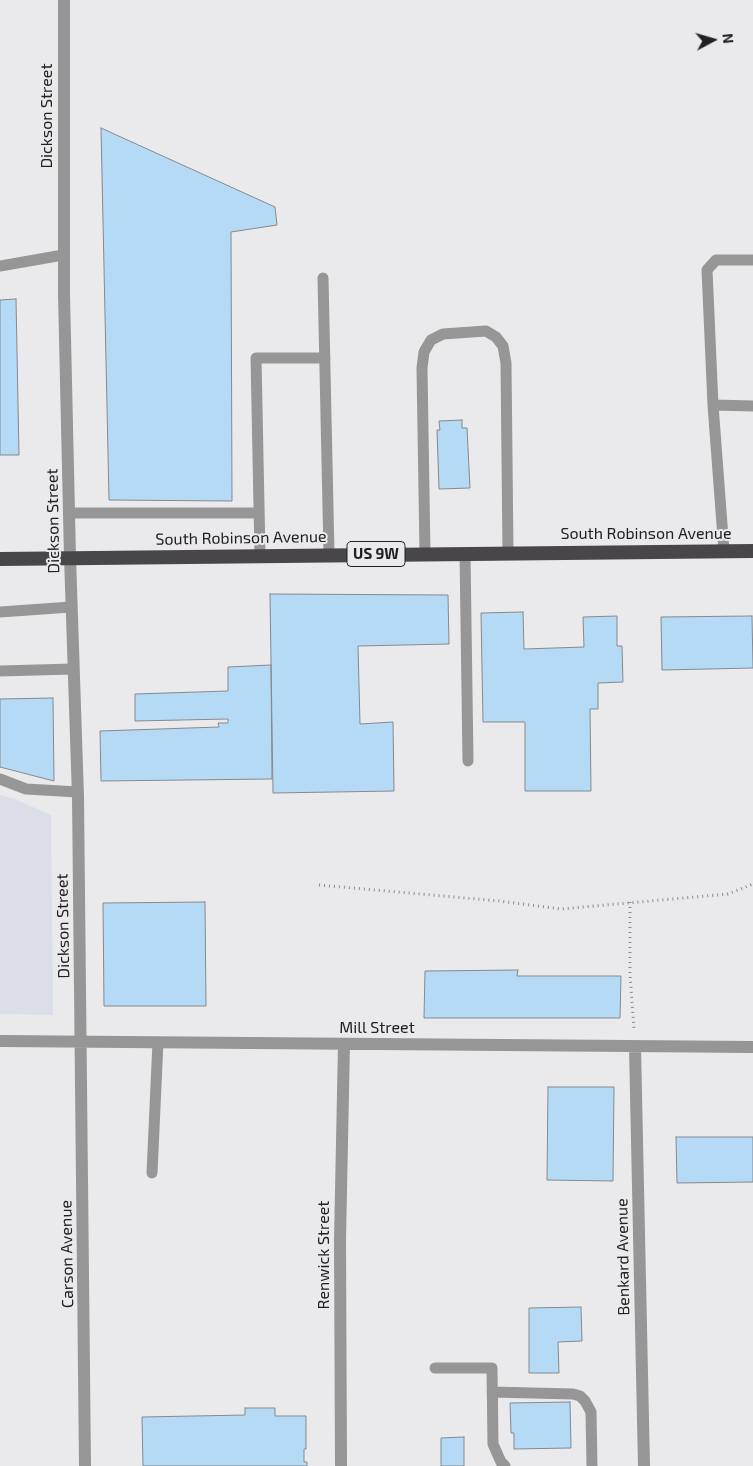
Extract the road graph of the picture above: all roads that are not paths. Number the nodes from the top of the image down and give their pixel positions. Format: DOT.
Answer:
graph roads {
  1 [pos="64,0"];
  2 [pos="63,255"];
  3 [pos="753,260"];
  4 [pos="0,266"];
  5 [pos="323,278"];
  6 [pos="325,358"];
  7 [pos="713,405"];
  8 [pos="753,406"];
  9 [pos="69,513"];
  10 [pos="259,513"];
  11 [pos="724,551"];
  12 [pos="753,551"];
  13 [pos="465,553"];
  14 [pos="508,553"];
  15 [pos="329,554"];
  16 [pos="425,554"];
  17 [pos="260,555"];
  18 [pos="70,557"];
  19 [pos="0,558"];
  20 [pos="71,607"];
  21 [pos="0,612"];
  22 [pos="74,669"];
  23 [pos="0,671"];
  24 [pos="468,761"];
  25 [pos="0,779"];
  26 [pos="78,792"];
  27 [pos="0,1041"];
  28 [pos="81,1042"];
  29 [pos="158,1042"];
  30 [pos="344,1044"];
  31 [pos="635,1047"];
  32 [pos="753,1047"];
  33 [pos="152,1172"];
  34 [pos="435,1368"];
  35 [pos="492,1392"];
  36 [pos="85,1466"];
  37 [pos="342,1466"];
  38 [pos="505,1466"];
  39 [pos="592,1466"];
  40 [pos="644,1466"];
  1 -- 2 [label="street, Dickson Street"];
  2 -- 4 [label="lane"];
  2 -- 9 [label="street, Dickson Street"];
  3 -- 7 [label="lane"];
  5 -- 6 [label="lane"];
  6 -- 10 [label="lane"];
  6 -- 15 [label="lane"];
  7 -- 8 [label="lane"];
  7 -- 11 [label="lane"];
  9 -- 10 [label="lane"];
  9 -- 18 [label="street, Dickson Street"];
  10 -- 17 [label="lane"];
  11 -- 12 [label="highway, South Robinson Avenue / US 9W"];
  11 -- 14 [label="highway, South Robinson Avenue / US 9W"];
  13 -- 14 [label="highway, South Robinson Avenue / US 9W"];
  13 -- 16 [label="highway, South Robinson Avenue / US 9W"];
  13 -- 24 [label="lane"];
  14 -- 16 [label="lane"];
  15 -- 16 [label="highway, South Robinson Avenue / US 9W"];
  15 -- 17 [label="highway, South Robinson Avenue / US 9W"];
  17 -- 18 [label="highway, South Robinson Avenue / US 9W"];
  18 -- 19 [label="highway, South Robinson Avenue / US 9W"];
  18 -- 20 [label="street, Dickson Street"];
  20 -- 21 [label="lane"];
  20 -- 22 [label="street, Dickson Street"];
  22 -- 23 [label="lane"];
  22 -- 26 [label="street, Dickson Street"];
  25 -- 26 [label="lane"];
  26 -- 28 [label="street, Dickson Street"];
  27 -- 28 [label="street, Mill Street"];
  28 -- 29 [label="street, Mill Street"];
  28 -- 36 [label="street, Carson Avenue"];
  29 -- 30 [label="street, Mill Street"];
  29 -- 33 [label="lane"];
  30 -- 31 [label="street, Mill Street"];
  30 -- 37 [label="street, Renwick Street"];
  31 -- 32 [label="street, Mill Street"];
  31 -- 40 [label="street, Benkard Avenue"];
  34 -- 35 [label="lane"];
  35 -- 38 [label="lane"];
  35 -- 39 [label="lane"];
}
